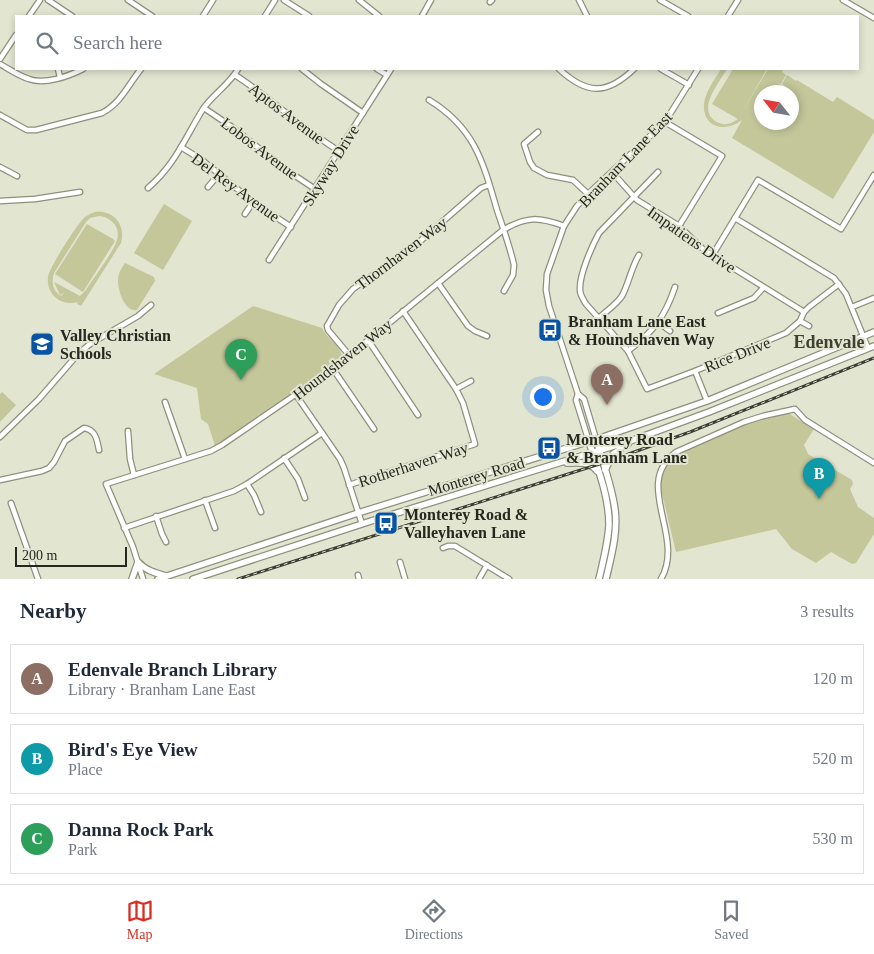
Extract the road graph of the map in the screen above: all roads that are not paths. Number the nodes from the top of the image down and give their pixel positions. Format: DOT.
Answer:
graph roads {
  1 [pos="40,0"];
  2 [pos="48,0"];
  3 [pos="128,0"];
  4 [pos="275,0"];
  5 [pos="284,0"];
  6 [pos="359,0"];
  7 [pos="432,0"];
  8 [pos="579,0"];
  9 [pos="662,0"];
  10 [pos="738,0"];
  11 [pos="843,0"];
  12 [pos="211,1"];
  13 [pos="30,15"];
  14 [pos="70,15"];
  15 [pos="150,15"];
  16 [pos="204,15"];
  17 [pos="266,15"];
  18 [pos="307,15"];
  19 [pos="378,15"];
  20 [pos="423,15"];
  21 [pos="587,15"];
  22 [pos="686,15"];
  23 [pos="729,15"];
  24 [pos="874,18"];
  25 [pos="15,36"];
  26 [pos="0,59"];
  27 [pos="0,64"];
  28 [pos="58,70"];
  29 [pos="81,70"];
  30 [pos="140,70"];
  31 [pos="238,70"];
  32 [pos="303,70"];
  33 [pos="379,70"];
  34 [pos="390,70"];
  35 [pos="560,70"];
  36 [pos="633,70"];
  37 [pos="663,70"];
  38 [pos="697,70"];
  39 [pos="235,75"];
  40 [pos="387,75"];
  41 [pos="60,77"];
  42 [pos="688,85"];
  43 [pos="429,100"];
  44 [pos="204,108"];
  45 [pos="363,113"];
  46 [pos="0,115"];
  47 [pos="664,122"];
  48 [pos="538,132"];
  49 [pos="181,147"];
  50 [pos="339,151"];
  51 [pos="0,167"];
  52 [pos="612,172"];
  53 [pos="658,172"];
  54 [pos="219,174"];
  55 [pos="874,175"];
  56 [pos="16,176"];
  57 [pos="490,185"];
  58 [pos="208,187"];
  59 [pos="148,188"];
  60 [pos="315,189"];
  61 [pos="80,192"];
  62 [pos="588,194"];
  63 [pos="634,197"];
  64 [pos="0,201"];
  65 [pos="254,202"];
  66 [pos="244,214"];
  67 [pos="735,218"];
  68 [pos="564,226"];
  69 [pos="679,226"];
  70 [pos="291,227"];
  71 [pos="504,230"];
  72 [pos="639,255"];
  73 [pos="712,256"];
  74 [pos="269,260"];
  75 [pos="438,283"];
  76 [pos="839,284"];
  77 [pos="675,287"];
  78 [pos="763,288"];
  79 [pos="504,291"];
  80 [pos="874,298"];
  81 [pos="151,305"];
  82 [pos="852,307"];
  83 [pos="403,311"];
  84 [pos="804,312"];
  85 [pos="718,313"];
  86 [pos="599,318"];
  87 [pos="800,321"];
  88 [pos="659,323"];
  89 [pos="809,326"];
  90 [pos="670,331"];
  91 [pos="874,332"];
  92 [pos="488,336"];
  93 [pos="863,337"];
  94 [pos="368,340"];
  95 [pos="871,347"];
  96 [pos="628,351"];
  97 [pos="349,355"];
  98 [pos="333,369"];
  99 [pos="695,371"];
  100 [pos="471,381"];
  101 [pos="456,389"];
  102 [pos="578,394"];
  103 [pos="296,395"];
  104 [pos="706,401"];
  105 [pos="165,402"];
  106 [pos="418,415"];
  107 [pos="374,429"];
  108 [pos="128,432"];
  109 [pos="322,433"];
  110 [pos="0,437"];
  111 [pos="596,439"];
  112 [pos="633,440"];
  113 [pos="589,442"];
  114 [pos="99,450"];
  115 [pos="596,452"];
  116 [pos="284,458"];
  117 [pos="185,459"];
  118 [pos="559,463"];
  119 [pos="874,463"];
  120 [pos="605,470"];
  121 [pos="600,474"];
  122 [pos="134,475"];
  123 [pos="0,480"];
  124 [pos="247,484"];
  125 [pos="349,485"];
  126 [pos="305,498"];
  127 [pos="205,500"];
  128 [pos="11,503"];
  129 [pos="261,512"];
  130 [pos="358,513"];
  131 [pos="156,516"];
  132 [pos="362,524"];
  133 [pos="124,528"];
  134 [pos="215,528"];
  135 [pos="166,542"];
  136 [pos="443,548"];
  137 [pos="138,562"];
  138 [pos="400,562"];
  139 [pos="487,565"];
  140 [pos="167,576"];
  141 [pos="38,579"];
  142 [pos="132,579"];
  143 [pos="143,579"];
  144 [pos="158,579"];
  145 [pos="193,579"];
  146 [pos="405,579"];
  147 [pos="479,579"];
  148 [pos="509,579"];
  149 [pos="599,579"];
  150 [pos="606,579"];
  151 [pos="661,579"];
  1 -- 13 [label="street"];
  2 -- 14 [label="street"];
  3 -- 15 [label="street"];
  4 -- 17 [label="street"];
  5 -- 18 [label="street"];
  6 -- 19 [label="street"];
  7 -- 20 [label="street"];
  8 -- 21 [label="street"];
  9 -- 22 [label="street"];
  10 -- 23 [label="street"];
  11 -- 24 [label="street"];
  12 -- 16 [label="street"];
  25 -- 26 [label="street"];
  27 -- 41 [label="street"];
  28 -- 41 [label="street"];
  29 -- 41 [label="street"];
  30 -- 46 [label="street"];
  31 -- 39 [label="street"];
  32 -- 45 [label="street"];
  33 -- 40 [label="street"];
  34 -- 40 [label="street, Skyway Drive"];
  35 -- 36 [label="street"];
  37 -- 42 [label="street"];
  38 -- 42 [label="street, Branham Lane East"];
  39 -- 44 [label="street"];
  39 -- 50 [label="street, Aptos Avenue"];
  40 -- 45 [label="street, Skyway Drive"];
  42 -- 47 [label="street, Branham Lane East"];
  43 -- 57 [label="street"];
  44 -- 49 [label="street"];
  44 -- 60 [label="street, Lobos Avenue"];
  45 -- 50 [label="street, Skyway Drive"];
  47 -- 52 [label="street, Branham Lane East"];
  47 -- 69 [label="street"];
  48 -- 62 [label="street"];
  49 -- 54 [label="street, Del Rey Avenue"];
  49 -- 59 [label="street"];
  50 -- 60 [label="street, Skyway Drive"];
  51 -- 56 [label="street"];
  52 -- 62 [label="street, Branham Lane East"];
  52 -- 63 [label="street, Impatiens Drive"];
  53 -- 63 [label="street"];
  54 -- 58 [label="street"];
  54 -- 65 [label="street, Del Rey Avenue"];
  55 -- 67 [label="street"];
  57 -- 71 [label="street"];
  57 -- 97 [label="street, Thornhaven Way"];
  60 -- 70 [label="street, Skyway Drive"];
  61 -- 64 [label="street"];
  62 -- 68 [label="street, Branham Lane East"];
  63 -- 69 [label="street, Impatiens Drive"];
  63 -- 86 [label="street"];
  65 -- 66 [label="street"];
  65 -- 70 [label="street, Del Rey Avenue"];
  67 -- 73 [label="street"];
  67 -- 76 [label="street"];
  68 -- 71 [label="street, Houndshaven Way"];
  68 -- 102 [label="street, Branham Lane East"];
  69 -- 73 [label="street, Impatiens Drive"];
  70 -- 74 [label="street, Skyway Drive"];
  71 -- 75 [label="street, Houndshaven Way"];
  71 -- 79 [label="street"];
  72 -- 86 [label="street"];
  73 -- 78 [label="street, Impatiens Drive"];
  75 -- 83 [label="street, Houndshaven Way"];
  75 -- 92 [label="street"];
  76 -- 82 [label="street"];
  76 -- 84 [label="street, Rice Drive"];
  77 -- 88 [label="street"];
  78 -- 84 [label="street, Impatiens Drive"];
  78 -- 85 [label="street"];
  80 -- 82 [label="street"];
  81 -- 110 [label="street"];
  82 -- 93 [label="street"];
  83 -- 94 [label="street, Houndshaven Way"];
  83 -- 101 [label="street, Rotherhaven Way"];
  84 -- 87 [label="street, Rice Drive"];
  86 -- 96 [label="street"];
  87 -- 89 [label="street"];
  87 -- 99 [label="street, Rice Drive"];
  88 -- 90 [label="street"];
  88 -- 96 [label="street"];
  91 -- 93 [label="main road, Monterey Road"];
  93 -- 95 [label="street"];
  93 -- 104 [label="main road, Monterey Road"];
  94 -- 97 [label="street, Houndshaven Way"];
  94 -- 106 [label="street"];
  95 -- 112 [label="main road, Monterey Road"];
  96 -- 99 [label="street, Rice Drive"];
  97 -- 98 [label="street, Houndshaven Way"];
  98 -- 103 [label="street, Houndshaven Way"];
  98 -- 107 [label="street"];
  99 -- 104 [label="street"];
  100 -- 101 [label="street"];
  101 -- 125 [label="street, Rotherhaven Way"];
  102 -- 111 [label="street, Branham Lane East"];
  102 -- 113 [label="street, Branham Lane East"];
  103 -- 109 [label="street"];
  103 -- 117 [label="street, Houndshaven Way"];
  104 -- 111 [label="main road, Monterey Road"];
  105 -- 117 [label="street"];
  108 -- 122 [label="street"];
  109 -- 116 [label="street"];
  109 -- 125 [label="street"];
  111 -- 113 [label="main road, Monterey Road"];
  111 -- 115 [label="main road, Branham Lane East"];
  112 -- 115 [label="main road, Monterey Road"];
  112 -- 120 [label="main road"];
  113 -- 115 [label="main road, Branham Lane East"];
  113 -- 130 [label="main road, Monterey Road"];
  114 -- 123 [label="street"];
  115 -- 118 [label="main road, Monterey Road"];
  115 -- 120 [label="main road, Branham Lane East"];
  115 -- 121 [label="main road, Branham Lane East"];
  116 -- 124 [label="street"];
  116 -- 126 [label="street"];
  117 -- 122 [label="street, Houndshaven Way"];
  118 -- 121 [label="main road"];
  118 -- 132 [label="main road, Monterey Road"];
  119 -- 151 [label="street"];
  120 -- 150 [label="main road, Branham Lane East"];
  121 -- 149 [label="main road, Branham Lane East"];
  122 -- 133 [label="street, Houndshaven Way"];
  124 -- 127 [label="street"];
  124 -- 129 [label="street"];
  125 -- 130 [label="street"];
  127 -- 131 [label="street"];
  127 -- 134 [label="street"];
  128 -- 141 [label="street"];
  130 -- 132 [label="street"];
  130 -- 140 [label="main road, Monterey Road"];
  131 -- 133 [label="street"];
  131 -- 135 [label="street"];
  132 -- 145 [label="main road, Monterey Road"];
  133 -- 137 [label="street"];
  136 -- 139 [label="street"];
  137 -- 140 [label="main road"];
  137 -- 142 [label="main road"];
  137 -- 143 [label="street"];
  138 -- 146 [label="street"];
  139 -- 147 [label="street"];
  139 -- 148 [label="street"];
  140 -- 144 [label="main road, Monterey Road"];
}
